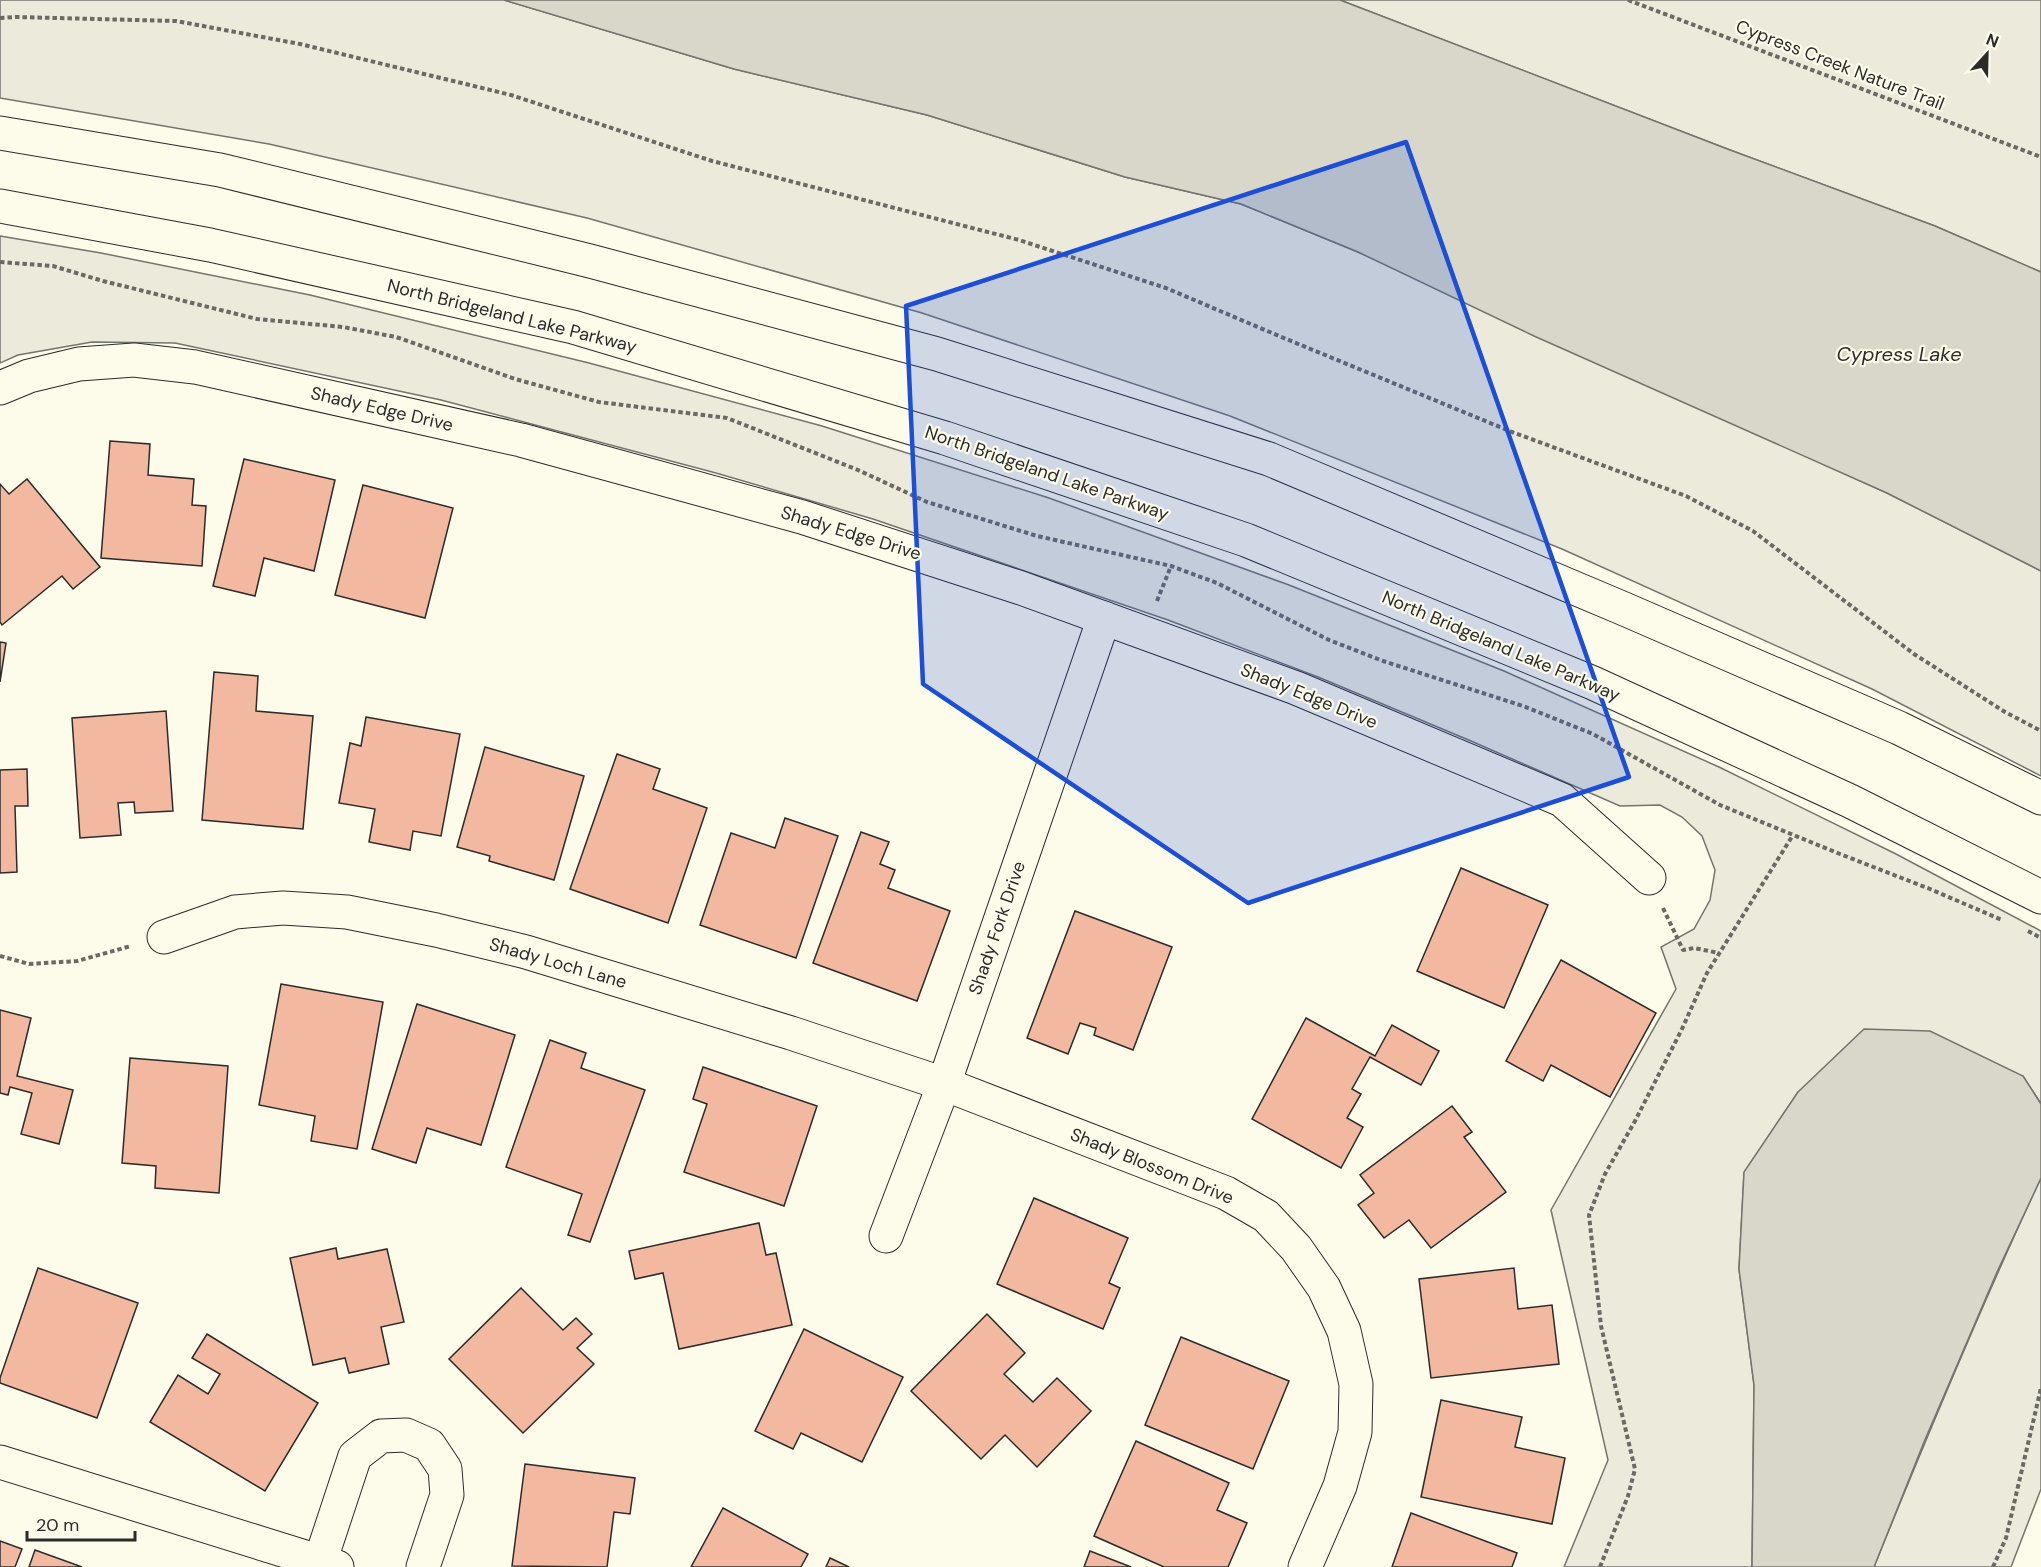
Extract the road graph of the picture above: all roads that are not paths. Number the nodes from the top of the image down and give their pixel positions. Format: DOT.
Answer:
graph roads {
  1 [pos="0,133"];
  2 [pos="0,206"];
  3 [pos="0,387"];
  4 [pos="1104,618"];
  5 [pos="2041,798"];
  6 [pos="1649,878"];
  7 [pos="2041,897"];
  8 [pos="164,937"];
  9 [pos="944,1084"];
  10 [pos="886,1236"];
  11 [pos="0,1462"];
  12 [pos="328,1564"];
  13 [pos="423,1567"];
  14 [pos="1305,1567"];
  1 -- 5 [label="street"];
  2 -- 7 [label="street, North Bridgeland Lake Parkway"];
  3 -- 4 [label="street, Shady Edge Drive"];
  4 -- 6 [label="street, Shady Edge Drive"];
  4 -- 9 [label="street, Shady Fork Drive"];
  8 -- 9 [label="street, Shady Loch Lane"];
  9 -- 10 [label="street, Shady Fork Drive"];
  9 -- 14 [label="street, Shady Blossom Drive"];
  11 -- 12 [label="street"];
  12 -- 13 [label="street"];
}
